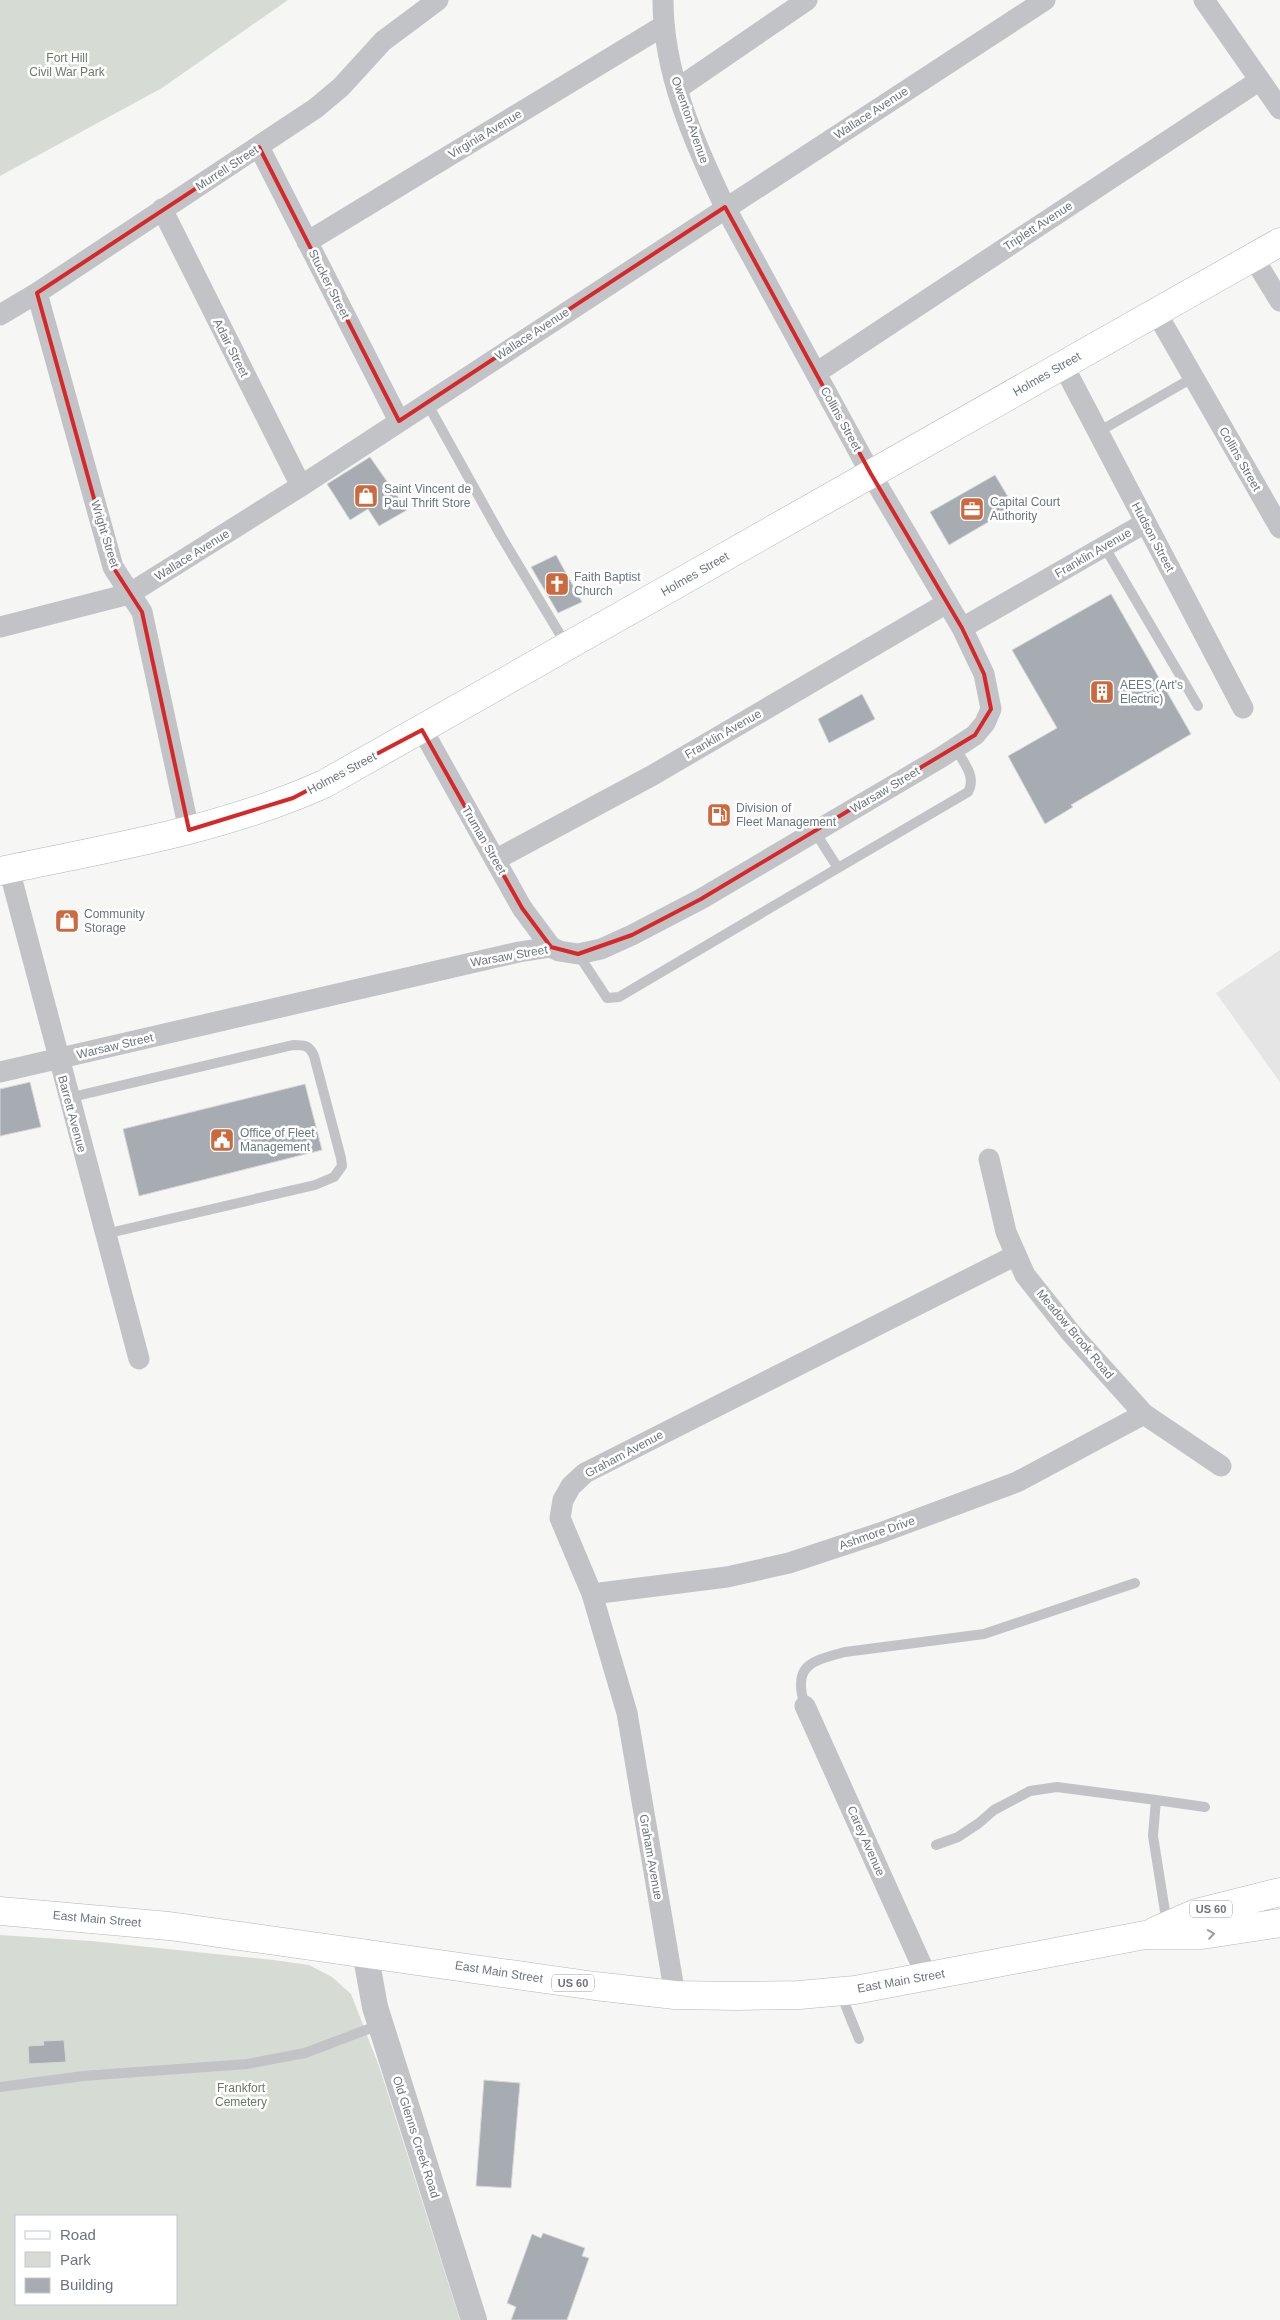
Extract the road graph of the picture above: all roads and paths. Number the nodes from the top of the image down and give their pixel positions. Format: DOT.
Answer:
graph roads {
  1 [pos="438,0"];
  2 [pos="663,0"];
  3 [pos="807,0"];
  4 [pos="1045,0"];
  5 [pos="1204,0"];
  6 [pos="663,26"];
  7 [pos="1260,80"];
  8 [pos="677,89"];
  9 [pos="1280,109"];
  10 [pos="259,147"];
  11 [pos="725,207"];
  12 [pos="162,209"];
  13 [pos="307,242"];
  14 [pos="1280,242"];
  15 [pos="1253,257"];
  16 [pos="37,293"];
  17 [pos="1280,301"];
  18 [pos="1156,312"];
  19 [pos="0,315"];
  20 [pos="1063,365"];
  21 [pos="816,373"];
  22 [pos="1194,378"];
  23 [pos="426,403"];
  24 [pos="399,421"];
  25 [pos="1098,432"];
  26 [pos="871,474"];
  27 [pos="301,486"];
  28 [pos="1145,523"];
  29 [pos="1280,528"];
  30 [pos="1104,546"];
  31 [pos="129,594"];
  32 [pos="947,604"];
  33 [pos="0,627"];
  34 [pos="962,628"];
  35 [pos="568,647"];
  36 [pos="1198,706"];
  37 [pos="1243,708"];
  38 [pos="422,729"];
  39 [pos="955,748"];
  40 [pos="189,830"];
  41 [pos="815,832"];
  42 [pos="495,860"];
  43 [pos="838,868"];
  44 [pos="5,870"];
  45 [pos="551,947"];
  46 [pos="578,954"];
  47 [pos="58,1059"];
  48 [pos="0,1072"];
  49 [pos="68,1098"];
  50 [pos="989,1159"];
  51 [pos="105,1234"];
  52 [pos="1016,1255"];
  53 [pos="138,1359"];
  54 [pos="1144,1414"];
  55 [pos="1221,1466"];
  56 [pos="1135,1583"];
  57 [pos="592,1594"];
  58 [pos="805,1706"];
  59 [pos="1156,1800"];
  60 [pos="1205,1807"];
  61 [pos="936,1845"];
  62 [pos="1280,1892"];
  63 [pos="0,1910"];
  64 [pos="1280,1922"];
  65 [pos="1156,1930"];
  66 [pos="365,1952"];
  67 [pos="927,1977"];
  68 [pos="840,1991"];
  69 [pos="675,1995"];
  70 [pos="381,2024"];
  71 [pos="859,2039"];
  72 [pos="0,2087"];
  73 [pos="474,2320"];
  1 -- 10 [label="street, Murrell Street"];
  2 -- 6 [label="street, Owenton Avenue"];
  3 -- 8 [label="street"];
  4 -- 11 [label="street, Wallace Avenue"];
  5 -- 7 [label="street"];
  6 -- 8 [label="street, Owenton Avenue"];
  6 -- 13 [label="street, Virginia Avenue"];
  7 -- 9 [label="street"];
  7 -- 21 [label="street, Triplett Avenue"];
  8 -- 11 [label="street, Owenton Avenue"];
  10 -- 12 [label="street, Murrell Street"];
  10 -- 13 [label="street, Stucker Street"];
  11 -- 21 [label="street, Collins Street"];
  11 -- 23 [label="street, Wallace Avenue"];
  12 -- 16 [label="street, Murrell Street"];
  12 -- 27 [label="street, Adair Street"];
  13 -- 24 [label="street, Stucker Street"];
  14 -- 15 [label="main road, Holmes Street"];
  15 -- 17 [label="street"];
  15 -- 18 [label="main road, Holmes Street"];
  16 -- 19 [label="street, Murrell Street"];
  16 -- 31 [label="street, Wright Street"];
  18 -- 20 [label="main road, Holmes Street"];
  18 -- 22 [label="street, Collins Street"];
  20 -- 25 [label="street, Hudson Street"];
  20 -- 26 [label="main road, Holmes Street"];
  21 -- 26 [label="street, Collins Street"];
  22 -- 25 [label="lane"];
  22 -- 29 [label="street, Collins Street"];
  23 -- 24 [label="street, Wallace Avenue"];
  23 -- 35 [label="lane"];
  24 -- 27 [label="street, Wallace Avenue"];
  25 -- 28 [label="street, Hudson Street"];
  26 -- 32 [label="street, Collins Street"];
  26 -- 35 [label="main road, Holmes Street"];
  27 -- 31 [label="street, Wallace Avenue"];
  28 -- 30 [label="street, Franklin Avenue"];
  28 -- 37 [label="street, Hudson Street"];
  30 -- 34 [label="street, Franklin Avenue"];
  30 -- 36 [label="lane"];
  31 -- 33 [label="street, Wallace Avenue"];
  31 -- 40 [label="street, Wright Street"];
  32 -- 34 [label="street, Collins Street"];
  32 -- 42 [label="street, Franklin Avenue"];
  34 -- 39 [label="street, Warsaw Street"];
  35 -- 38 [label="main road, Holmes Street"];
  38 -- 40 [label="main road, Holmes Street"];
  38 -- 42 [label="street, Truman Street"];
  39 -- 41 [label="street, Warsaw Street"];
  39 -- 43 [label="lane"];
  40 -- 44 [label="main road, Holmes Street"];
  41 -- 43 [label="lane"];
  41 -- 46 [label="street, Warsaw Street"];
  42 -- 45 [label="street, Truman Street"];
  43 -- 46 [label="lane"];
  44 -- 47 [label="street, Barrett Avenue"];
  45 -- 46 [label="street, Warsaw Street"];
  45 -- 47 [label="street, Warsaw Street"];
  47 -- 48 [label="street, Warsaw Street"];
  47 -- 49 [label="street, Barrett Avenue"];
  49 -- 51 [label="street, Barrett Avenue"];
  49 -- 51 [label="lane"];
  50 -- 52 [label="street, Meadow Brook Road"];
  51 -- 53 [label="street, Barrett Avenue"];
  52 -- 54 [label="street, Meadow Brook Road"];
  52 -- 57 [label="street, Graham Avenue"];
  54 -- 55 [label="street, Meadow Brook Road"];
  54 -- 57 [label="street, Ashmore Drive"];
  56 -- 58 [label="lane"];
  57 -- 69 [label="street, Graham Avenue"];
  58 -- 67 [label="street, Carey Avenue"];
  59 -- 60 [label="lane"];
  59 -- 61 [label="lane"];
  59 -- 65 [label="lane"];
  62 -- 65 [label="main road, East Main Street / US 60"];
  63 -- 66 [label="main road, East Main Street / US 60"];
  65 -- 64 [label="main road, East Main Street / US 60, one-way"];
  65 -- 67 [label="main road, East Main Street / US 60"];
  66 -- 69 [label="main road, East Main Street / US 60"];
  66 -- 70 [label="street, Old Glenns Creek Road"];
  67 -- 68 [label="main road, East Main Street / US 60"];
  68 -- 69 [label="main road, East Main Street / US 60"];
  68 -- 71 [label="lane"];
  70 -- 72 [label="lane"];
  70 -- 73 [label="street, Old Glenns Creek Road"];
}
